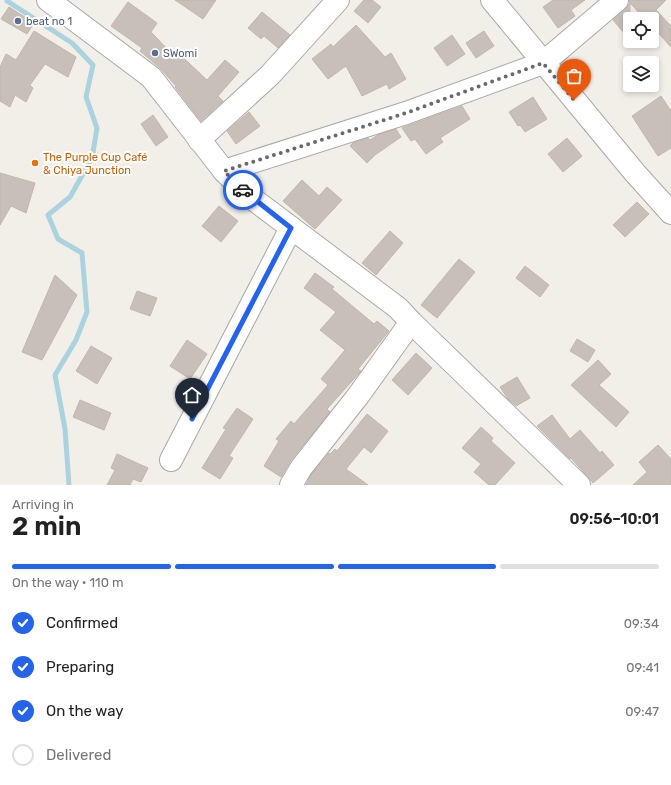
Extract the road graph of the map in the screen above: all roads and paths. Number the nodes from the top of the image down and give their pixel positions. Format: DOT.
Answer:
graph roads {
  1 [pos="48,0"];
  2 [pos="338,0"];
  3 [pos="492,0"];
  4 [pos="617,0"];
  5 [pos="543,63"];
  6 [pos="200,140"];
  7 [pos="224,171"];
  8 [pos="671,213"];
  9 [pos="291,228"];
  10 [pos="410,322"];
  11 [pos="171,460"];
  12 [pos="291,485"];
  13 [pos="579,485"];
  1 -- 6 [label="street"];
  2 -- 6 [label="street"];
  3 -- 5 [label="street"];
  4 -- 5 [label="street"];
  5 -- 7 [label="street"];
  5 -- 8 [label="street"];
  6 -- 7 [label="street"];
  7 -- 9 [label="street"];
  9 -- 10 [label="street"];
  9 -- 11 [label="street"];
  10 -- 12 [label="street"];
  10 -- 13 [label="street"];
}
